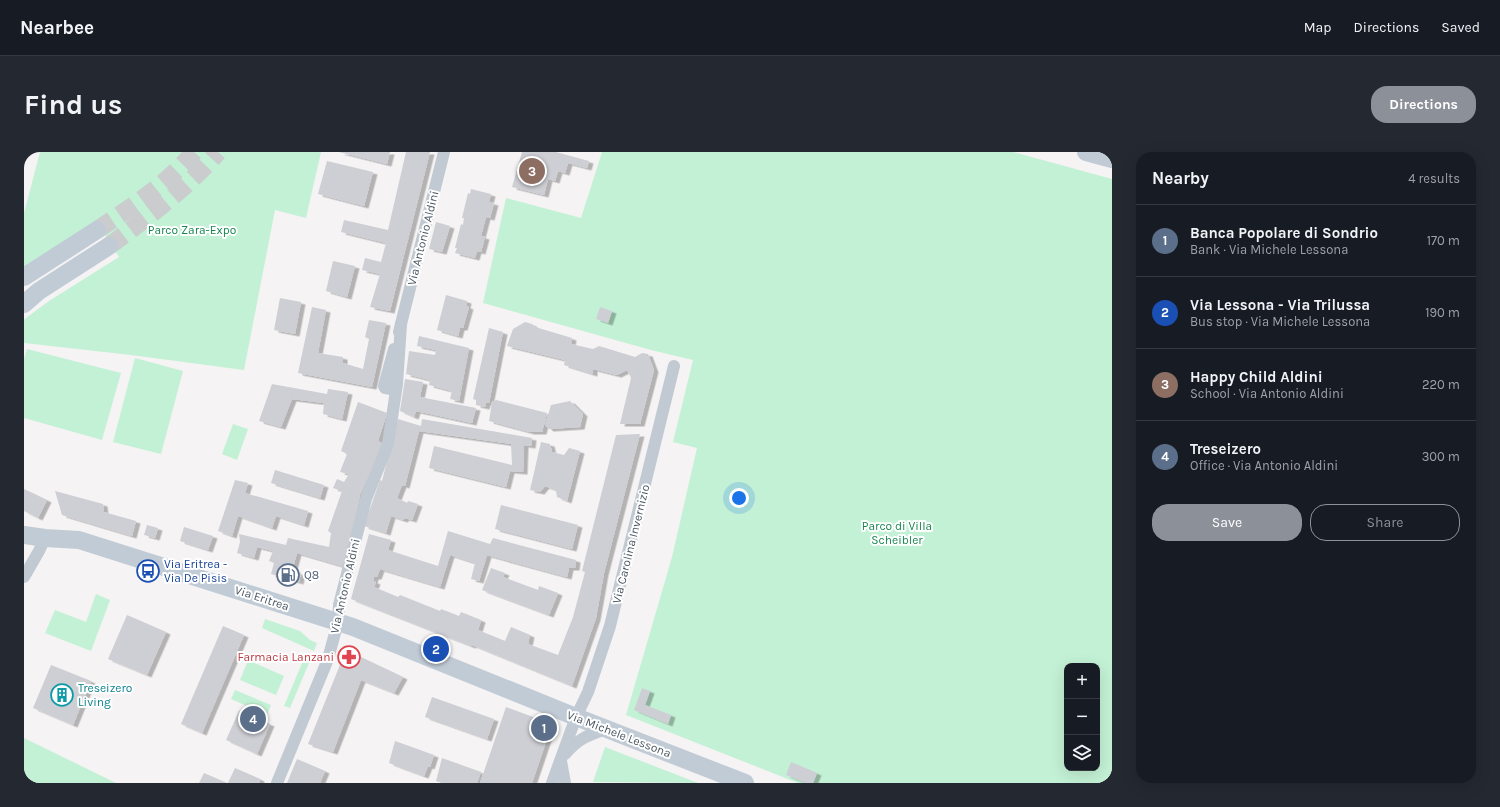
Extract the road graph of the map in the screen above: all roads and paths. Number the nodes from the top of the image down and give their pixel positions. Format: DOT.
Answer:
graph roads {
  1 [pos="444,152"];
  2 [pos="1086,152"];
  3 [pos="1112,159"];
  4 [pos="97,230"];
  5 [pos="109,246"];
  6 [pos="24,277"];
  7 [pos="24,304"];
  8 [pos="674,366"];
  9 [pos="24,535"];
  10 [pos="45,538"];
  11 [pos="24,577"];
  12 [pos="338,622"];
  13 [pos="576,717"];
  14 [pos="606,729"];
  15 [pos="561,759"];
  16 [pos="277,783"];
  17 [pos="552,783"];
  18 [pos="566,783"];
  19 [pos="745,783"];
  1 -- 12 [label="street, Via Antonio Aldini"];
  2 -- 3 [label="street"];
  4 -- 6 [label="street"];
  5 -- 7 [label="street"];
  8 -- 13 [label="street, Via Carolina Invernizio"];
  9 -- 10 [label="street, Via Eritrea"];
  10 -- 11 [label="street"];
  10 -- 12 [label="street, Via Eritrea"];
  12 -- 13 [label="street, Via Michele Lessona"];
  12 -- 16 [label="street, Via Antonio Aldini"];
  13 -- 14 [label="street, Via Michele Lessona"];
  13 -- 15 [label="street, Via Carolina Invernizio"];
  14 -- 15 [label="street"];
  14 -- 19 [label="street, Via Michele Lessona"];
  15 -- 17 [label="street, Via Carolina Invernizio"];
  15 -- 18 [label="street"];
}
